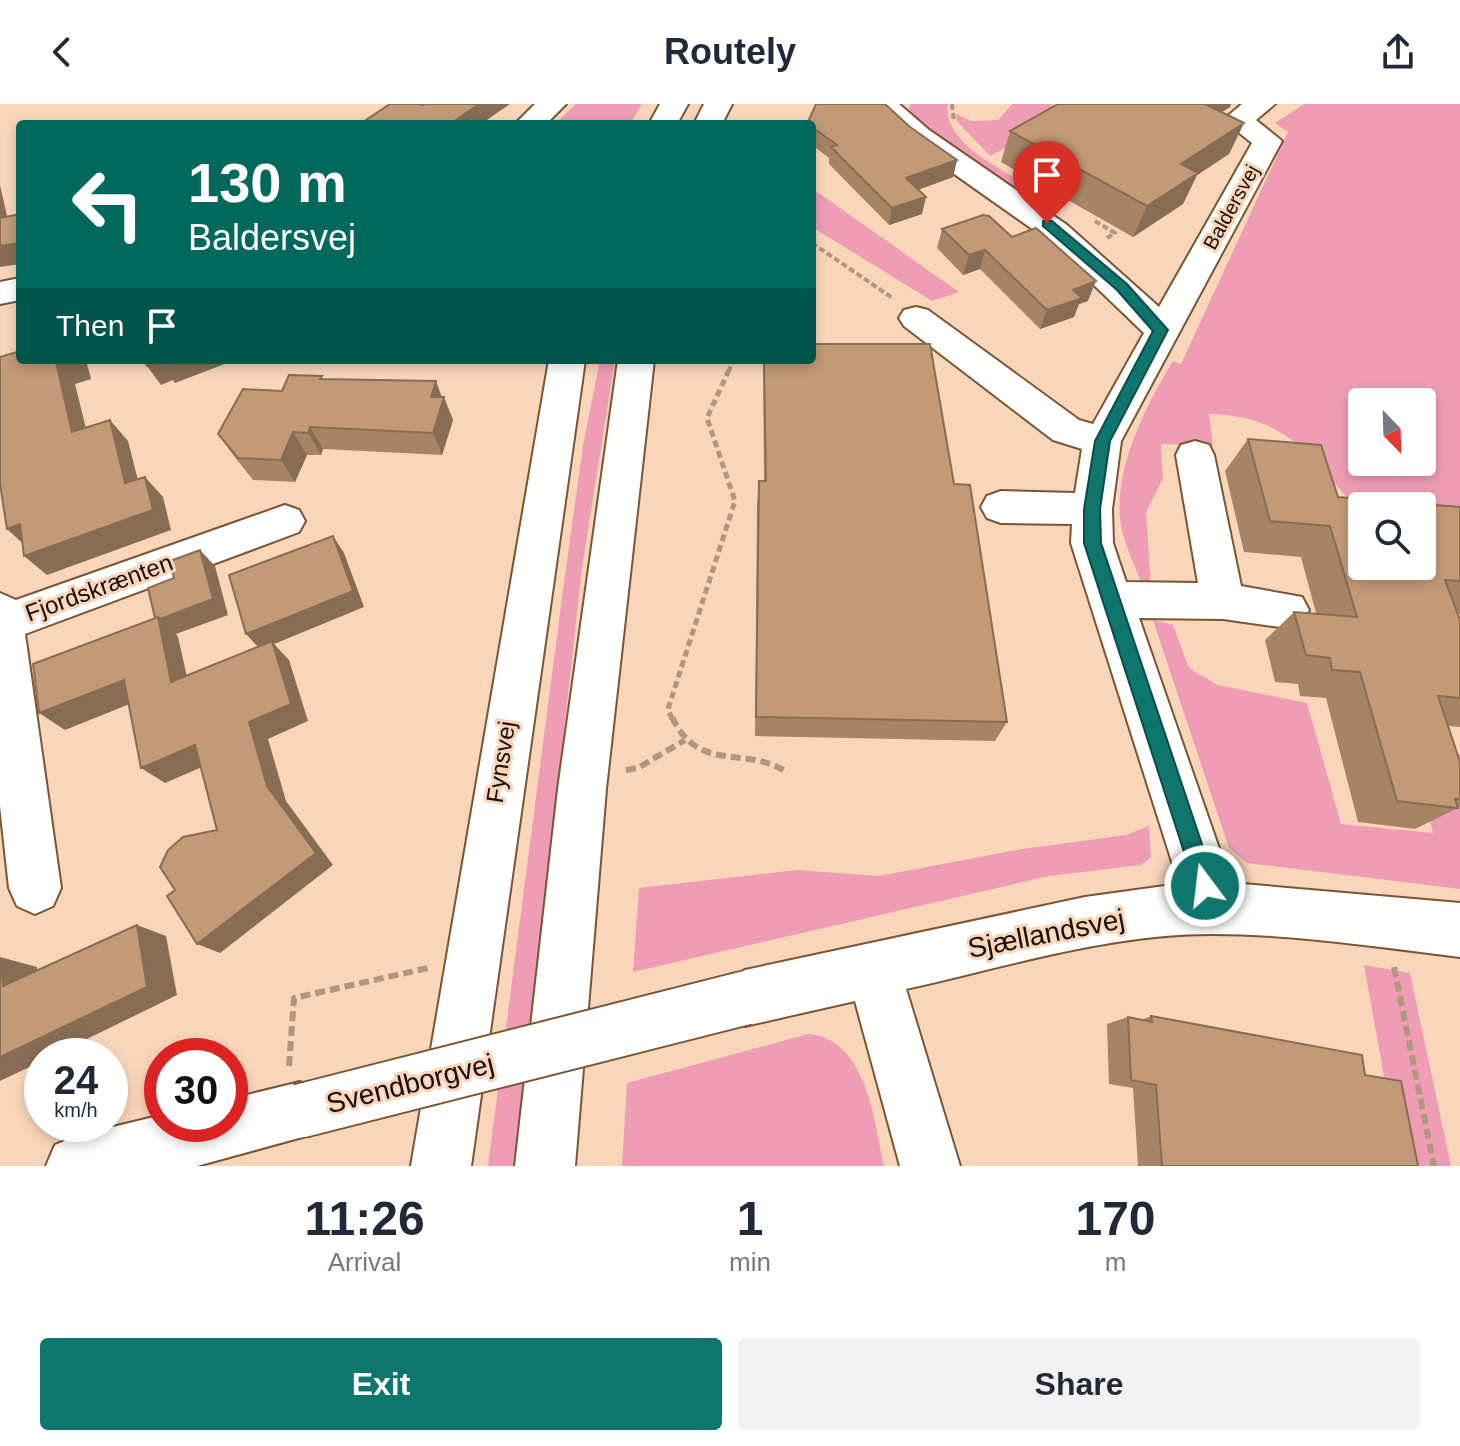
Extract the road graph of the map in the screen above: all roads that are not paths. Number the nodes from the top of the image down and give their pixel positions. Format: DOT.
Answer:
graph roads {
  1 [pos="552,104"];
  2 [pos="883,104"];
  3 [pos="1261,104"];
  4 [pos="534,120"];
  5 [pos="916,318"];
  6 [pos="1161,330"];
  7 [pos="566,364"];
  8 [pos="635,364"];
  9 [pos="1102,441"];
  10 [pos="1195,455"];
  11 [pos="1001,507"];
  12 [pos="1092,509"];
  13 [pos="285,521"];
  14 [pos="1112,600"];
  15 [pos="1223,601"];
  16 [pos="1287,610"];
  17 [pos="1,617"];
  18 [pos="35,888"];
  19 [pos="1210,908"];
  20 [pos="1460,930"];
  21 [pos="873,969"];
  22 [pos="745,998"];
  23 [pos="76,1166"];
  24 [pos="441,1166"];
  25 [pos="545,1166"];
  26 [pos="930,1166"];
  1 -- 4 [label="street"];
  2 -- 6 [label="street"];
  3 -- 6 [label="street, Baldersvej"];
  5 -- 9 [label="street"];
  6 -- 9 [label="street, Baldersvej"];
  7 -- 24 [label="street, Fynsvej"];
  8 -- 25 [label="street"];
  9 -- 12 [label="street, Baldersvej"];
  10 -- 15 [label="street"];
  11 -- 12 [label="street"];
  12 -- 14 [label="street, Baldersvej"];
  13 -- 17 [label="street, Fjordskrænten"];
  14 -- 15 [label="street"];
  14 -- 19 [label="street, Baldersvej"];
  15 -- 16 [label="street"];
  17 -- 18 [label="street, Fjordskrænten"];
  19 -- 20 [label="street, Sjællandsvej"];
  19 -- 21 [label="street, Sjællandsvej"];
  21 -- 22 [label="street, Sjællandsvej"];
  21 -- 26 [label="street"];
  22 -- 23 [label="street, Svendborgvej, bridge"];
}
